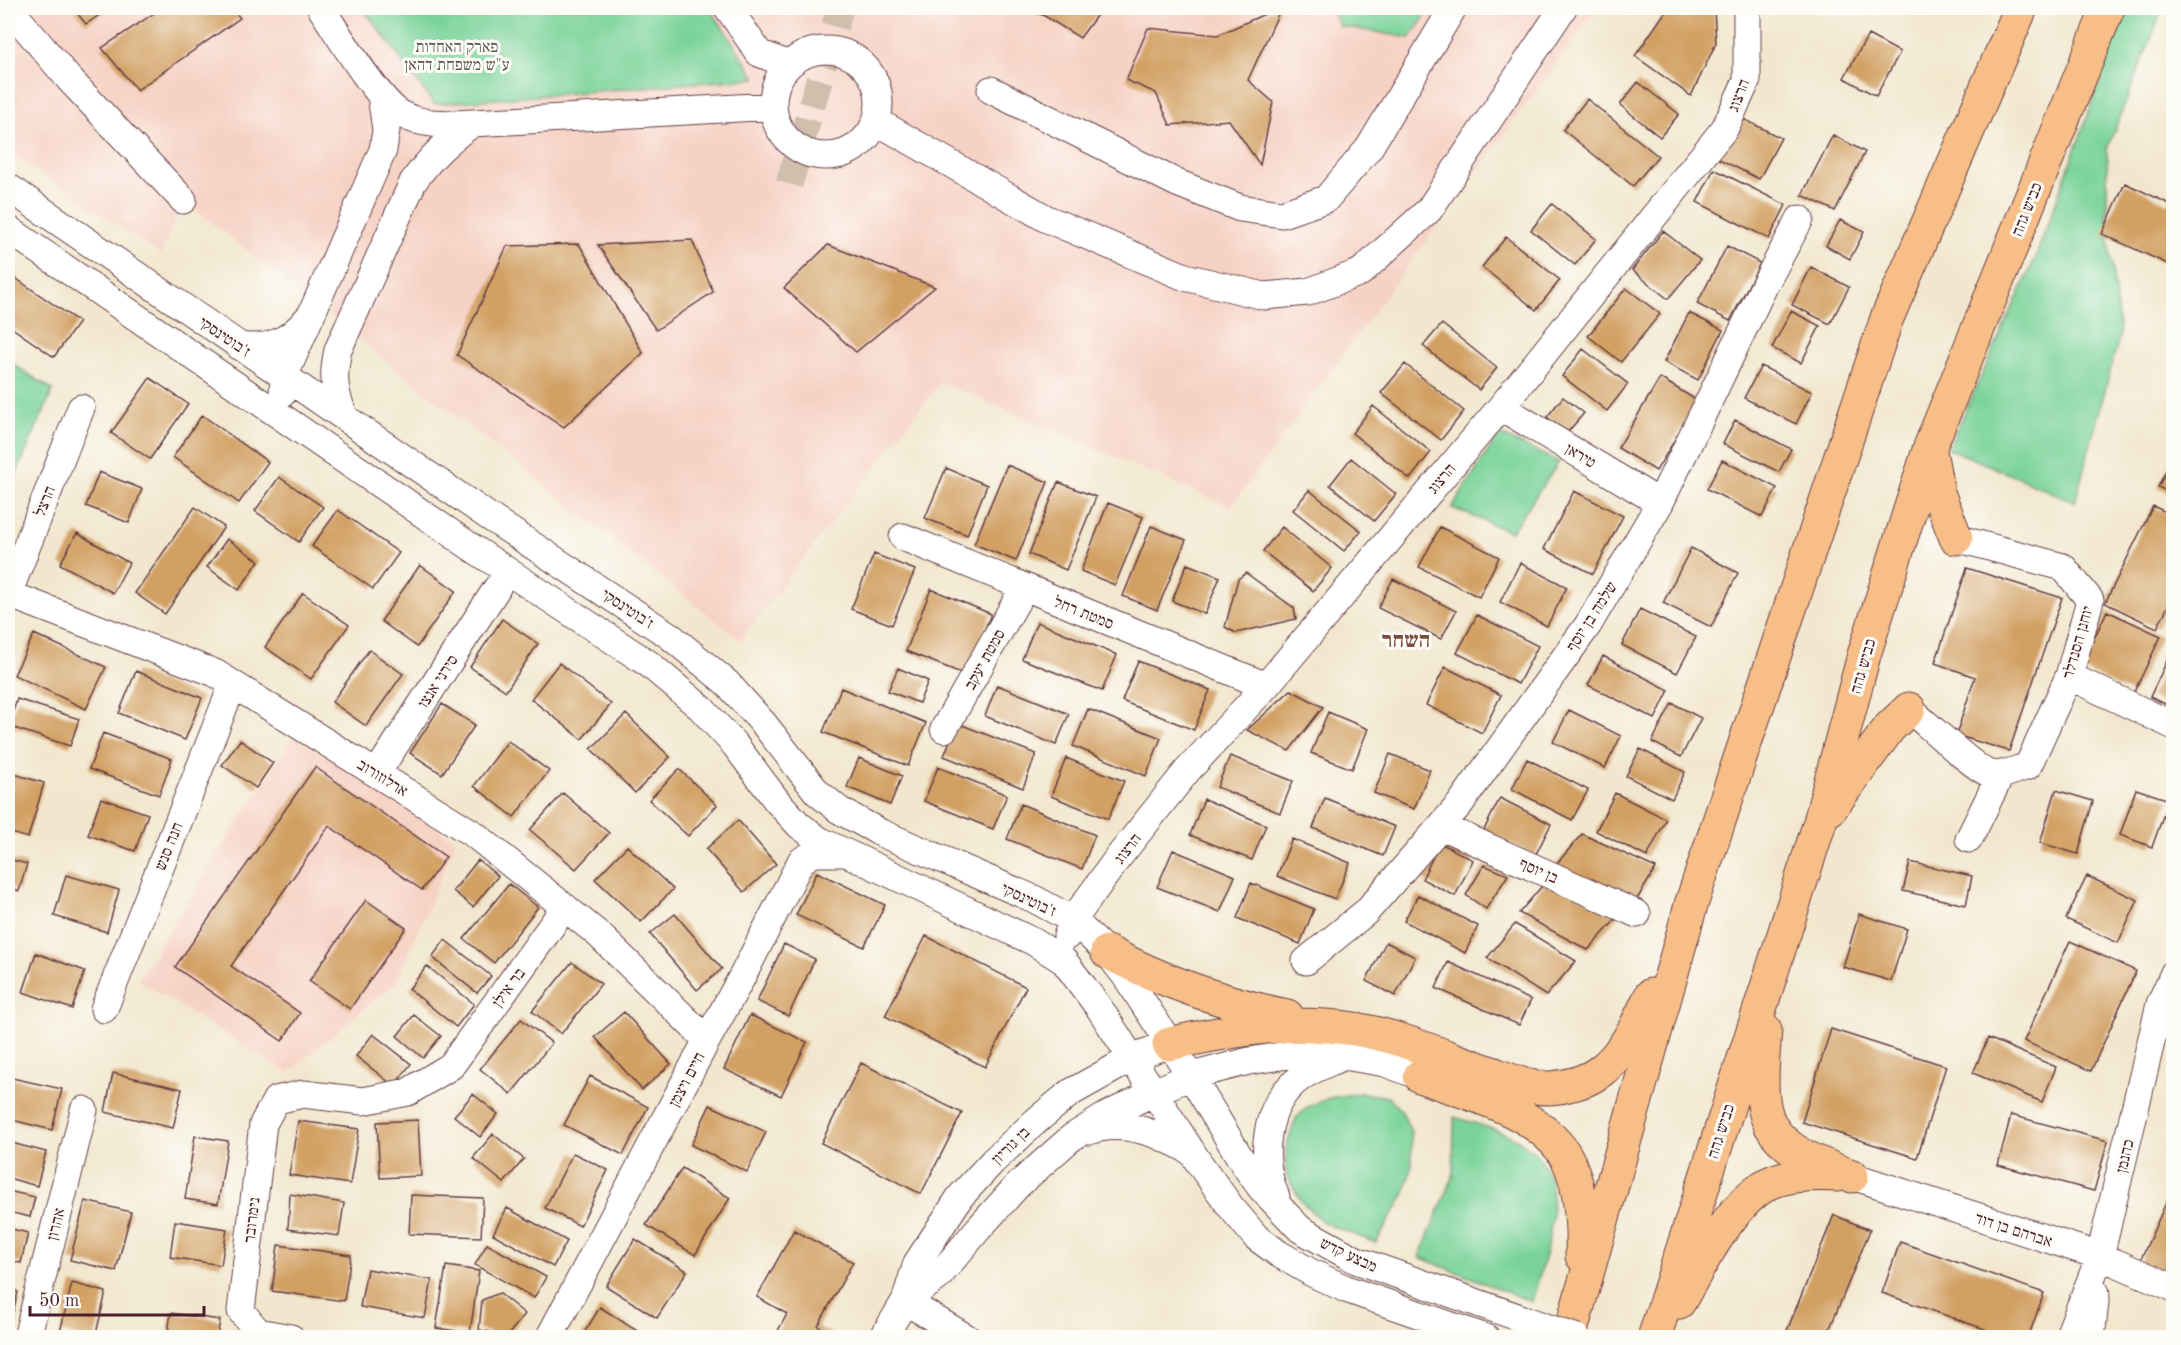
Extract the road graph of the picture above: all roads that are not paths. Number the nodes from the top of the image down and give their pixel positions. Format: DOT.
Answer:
graph roads {
  1 [pos="9,8"];
  2 [pos="321,8"];
  3 [pos="728,8"];
  4 [pos="1454,8"];
  5 [pos="1563,8"];
  6 [pos="1747,8"];
  7 [pos="2021,8"];
  8 [pos="2108,8"];
  9 [pos="789,65"];
  10 [pos="991,90"];
  11 [pos="381,95"];
  12 [pos="773,106"];
  13 [pos="876,121"];
  14 [pos="473,123"];
  15 [pos="8,190"];
  16 [pos="183,200"];
  17 [pos="1800,219"];
  18 [pos="8,229"];
  19 [pos="312,314"];
  20 [pos="239,346"];
  21 [pos="284,377"];
  22 [pos="1501,407"];
  23 [pos="81,408"];
  24 [pos="345,418"];
  25 [pos="287,419"];
  26 [pos="1930,447"];
  27 [pos="1660,503"];
  28 [pos="903,537"];
  29 [pos="1956,538"];
  30 [pos="497,588"];
  31 [pos="1024,588"];
  32 [pos="8,594"];
  33 [pos="2068,676"];
  34 [pos="233,684"];
  35 [pos="1266,686"];
  36 [pos="1909,709"];
  37 [pos="2174,726"];
  38 [pos="944,729"];
  39 [pos="376,773"];
  40 [pos="2001,774"];
  41 [pos="1820,822"];
  42 [pos="1441,826"];
  43 [pos="1969,839"];
  44 [pos="844,853"];
  45 [pos="1691,905"];
  46 [pos="565,907"];
  47 [pos="1637,914"];
  48 [pos="1073,920"];
  49 [pos="1780,942"];
  50 [pos="1107,952"];
  51 [pos="1064,961"];
  52 [pos="1306,961"];
  53 [pos="2174,973"];
  54 [pos="2167,1007"];
  55 [pos="104,1009"];
  56 [pos="1100,1009"];
  57 [pos="706,1040"];
  58 [pos="1340,1042"];
  59 [pos="1169,1044"];
  60 [pos="1130,1059"];
  61 [pos="1098,1076"];
  62 [pos="1191,1076"];
  63 [pos="1420,1076"];
  64 [pos="1152,1093"];
  65 [pos="276,1100"];
  66 [pos="84,1110"];
  67 [pos="1071,1138"];
  68 [pos="1194,1153"];
  69 [pos="1852,1176"];
  70 [pos="1283,1212"];
  71 [pos="2100,1256"];
  72 [pos="2174,1288"];
  73 [pos="905,1300"];
  74 [pos="1580,1300"];
  75 [pos="257,1335"];
  76 [pos="27,1338"];
  77 [pos="291,1338"];
  78 [pos="549,1338"];
  79 [pos="883,1338"];
  80 [pos="967,1338"];
  81 [pos="1486,1338"];
  82 [pos="1569,1338"];
  83 [pos="1576,1338"];
  84 [pos="1656,1338"];
  85 [pos="2068,1338"];
  86 [pos="2091,1338"];
  1 -- 16 [label="street"];
  2 -- 11 [label="street"];
  3 -- 9 [label="street"];
  4 -- 10 [label="street"];
  5 -- 13 [label="street"];
  6 -- 22 [label="street, הרצוג"];
  7 -- 45 [label="highway"];
  8 -- 26 [label="highway, כביש גהה"];
  9 -- 12 [label="street"];
  9 -- 13 [label="street"];
  11 -- 14 [label="street"];
  11 -- 19 [label="street"];
  12 -- 13 [label="street"];
  12 -- 14 [label="street"];
  14 -- 24 [label="street"];
  15 -- 20 [label="street, ז'בוטינסקי"];
  17 -- 27 [label="street, שלמה בן יוסף"];
  18 -- 25 [label="street, ז'בוטינסקי"];
  19 -- 20 [label="street"];
  19 -- 21 [label="street"];
  20 -- 21 [label="street, ז'בוטינסקי"];
  21 -- 24 [label="street, ז'בוטינסקי"];
  21 -- 25 [label="street"];
  22 -- 27 [label="street, טיראן"];
  22 -- 35 [label="street, הרצוג"];
  23 -- 32 [label="street, הרצל"];
  24 -- 48 [label="street, ז'בוטינסקי"];
  25 -- 44 [label="street, ז'בוטינסקי"];
  26 -- 29 [label="highway"];
  26 -- 41 [label="highway, כביש גהה"];
  27 -- 42 [label="street, שלמה בן יוסף"];
  28 -- 31 [label="street, סמטת רחל"];
  29 -- 33 [label="street, יוחנן הסנדלר"];
  30 -- 39 [label="street, סירני אנצו"];
  31 -- 35 [label="street, סמטת רחל"];
  31 -- 38 [label="street, סמטת יעקב"];
  32 -- 34 [label="street, ארלוזורוב"];
  33 -- 37 [label="street"];
  33 -- 40 [label="street, יוחנן הסנדלר"];
  34 -- 39 [label="street, ארלוזורוב"];
  34 -- 55 [label="street, חנה סנש"];
  35 -- 48 [label="street, הרצוג"];
  36 -- 40 [label="street"];
  36 -- 41 [label="highway"];
  39 -- 46 [label="street, ארלוזורוב"];
  40 -- 43 [label="street"];
  41 -- 49 [label="highway, כביש גהה"];
  42 -- 47 [label="street, בן יוסף"];
  42 -- 52 [label="street, שלמה בן יוסף"];
  44 -- 51 [label="street, ז'בוטינסקי"];
  44 -- 57 [label="street, חיים ויצמן"];
  45 -- 58 [label="highway"];
  45 -- 74 [label="highway"];
  46 -- 57 [label="street, ארלוזורוב"];
  46 -- 65 [label="street, בר אילן"];
  48 -- 50 [label="street, ז'בוטינסקי"];
  48 -- 51 [label="street, הרצוג"];
  49 -- 69 [label="highway"];
  49 -- 84 [label="highway, כביש גהה"];
  50 -- 58 [label="highway"];
  50 -- 59 [label="street, ז'בוטינסקי"];
  51 -- 56 [label="street, ז'בוטינסקי"];
  53 -- 54 [label="street, כהנמן"];
  54 -- 71 [label="street, כהנמן"];
  56 -- 60 [label="street, ז'בוטינסקי"];
  56 -- 61 [label="street"];
  57 -- 78 [label="street, חיים ויצמן"];
  58 -- 59 [label="highway"];
  58 -- 62 [label="street, בן גוריון"];
  58 -- 63 [label="street, בן גוריון"];
  58 -- 70 [label="street"];
  59 -- 60 [label="street, בן גוריון"];
  59 -- 62 [label="street, ז'בוטינסקי"];
  60 -- 61 [label="street, בן גוריון"];
  60 -- 64 [label="street, ז'בוטינסקי"];
  61 -- 73 [label="street, בן גוריון"];
  62 -- 64 [label="street, בן גוריון"];
  62 -- 70 [label="street, מבצע קדש"];
  63 -- 74 [label="highway"];
  64 -- 67 [label="street, בן גוריון"];
  64 -- 68 [label="street, מבצע קדש"];
  65 -- 75 [label="street, נימרובר"];
  66 -- 76 [label="street, אהרון"];
  67 -- 68 [label="street"];
  67 -- 73 [label="street, בן גוריון"];
  68 -- 81 [label="street, מבצע קדש"];
  69 -- 71 [label="street, אברהם בן דוד"];
  69 -- 84 [label="highway"];
  70 -- 83 [label="street, מבצע קדש, bridge"];
  71 -- 72 [label="street, אברהם בן דוד"];
  71 -- 85 [label="street, כהנמן"];
  71 -- 86 [label="street"];
  73 -- 79 [label="street, בן גוריון"];
  73 -- 80 [label="street"];
  74 -- 82 [label="highway"];
  75 -- 77 [label="street"];
}
